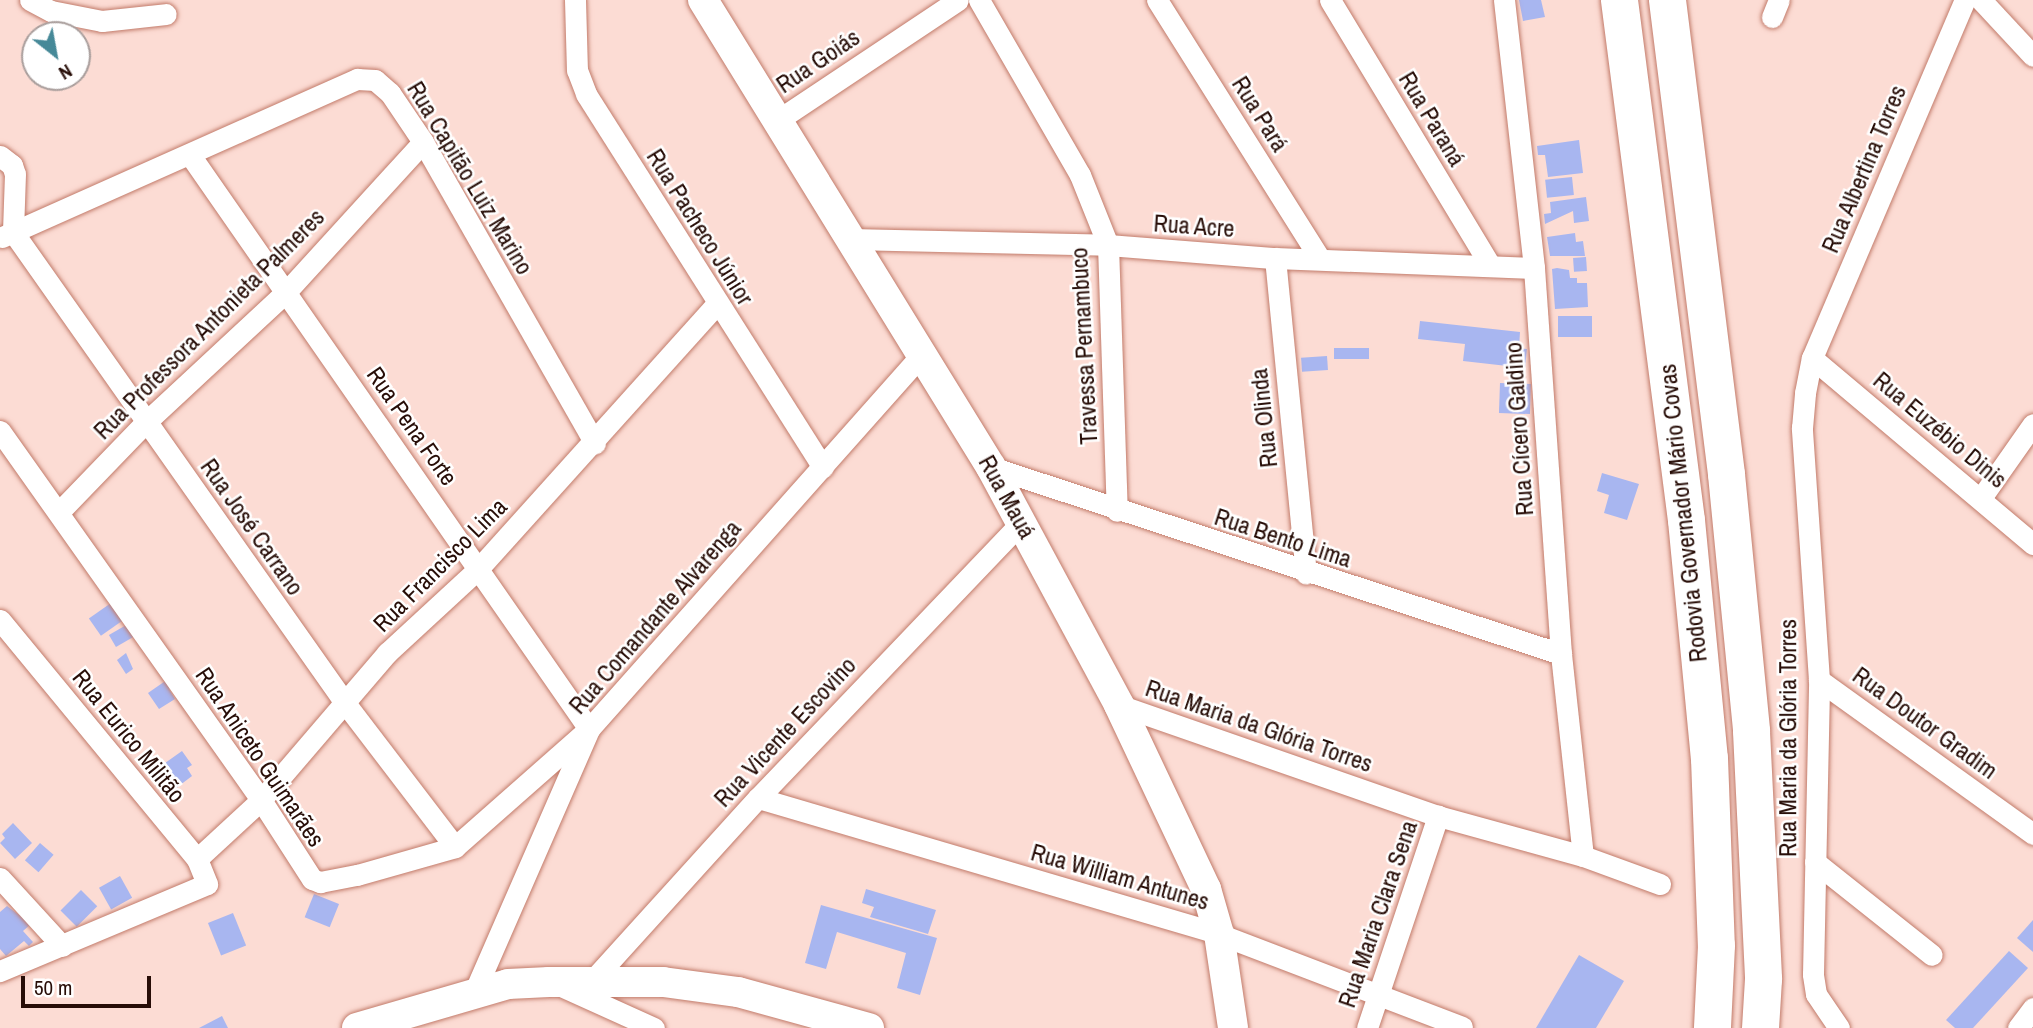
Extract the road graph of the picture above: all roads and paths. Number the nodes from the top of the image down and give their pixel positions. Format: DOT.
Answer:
graph roads {
  1 [pos="30,0"];
  2 [pos="575,0"];
  3 [pos="703,0"];
  4 [pos="958,0"];
  5 [pos="979,0"];
  6 [pos="1157,0"];
  7 [pos="1330,0"];
  8 [pos="1504,0"];
  9 [pos="1619,0"];
  10 [pos="1667,0"];
  11 [pos="1965,0"];
  12 [pos="1981,0"];
  13 [pos="166,15"];
  14 [pos="2033,56"];
  15 [pos="778,120"];
  16 [pos="423,142"];
  17 [pos="190,155"];
  18 [pos="0,156"];
  19 [pos="6,235"];
  20 [pos="850,239"];
  21 [pos="1108,245"];
  22 [pos="1319,257"];
  23 [pos="1275,258"];
  24 [pos="1490,265"];
  25 [pos="1534,268"];
  26 [pos="286,292"];
  27 [pos="717,304"];
  28 [pos="923,353"];
  29 [pos="1812,358"];
  30 [pos="146,422"];
  31 [pos="2033,424"];
  32 [pos="0,431"];
  33 [pos="595,443"];
  34 [pos="823,467"];
  35 [pos="991,467"];
  36 [pos="1981,498"];
  37 [pos="60,511"];
  38 [pos="1117,511"];
  39 [pos="1022,522"];
  40 [pos="2033,544"];
  41 [pos="479,568"];
  42 [pos="1306,573"];
  43 [pos="0,620"];
  44 [pos="1561,654"];
  45 [pos="1819,680"];
  46 [pos="345,703"];
  47 [pos="1119,705"];
  48 [pos="589,729"];
  49 [pos="758,797"];
  50 [pos="261,800"];
  51 [pos="1438,816"];
  52 [pos="2033,834"];
  53 [pos="455,847"];
  54 [pos="1583,856"];
  55 [pos="197,859"];
  56 [pos="1815,862"];
  57 [pos="0,878"];
  58 [pos="1660,884"];
  59 [pos="1219,934"];
  60 [pos="1716,945"];
  61 [pos="62,946"];
  62 [pos="1932,955"];
  63 [pos="0,971"];
  64 [pos="1763,979"];
  65 [pos="549,982"];
  66 [pos="590,983"];
  67 [pos="473,995"];
  68 [pos="1377,996"];
  69 [pos="2033,1008"];
  70 [pos="1462,1027"];
  71 [pos="357,1028"];
  72 [pos="654,1028"];
  73 [pos="869,1028"];
  74 [pos="1233,1028"];
  75 [pos="1367,1028"];
  76 [pos="1694,1028"];
  77 [pos="1712,1028"];
  78 [pos="1760,1028"];
  79 [pos="1772,1028"];
  80 [pos="1839,1028"];
  81 [pos="2018,1028"];
  1 -- 13 [label="street"];
  2 -- 27 [label="street, Rua Pacheco Júnior"];
  3 -- 15 [label="street, Rua Mauá"];
  4 -- 15 [label="street, Rua Goiás"];
  5 -- 21 [label="street, Travessa Pernambuco"];
  6 -- 22 [label="street, Rua Pará"];
  7 -- 24 [label="street, Rua Paraná"];
  8 -- 25 [label="street, Rua Cícero Galdino"];
  9 -- 60 [label="highway, Rodovia Governador Mário Covas"];
  10 -- 64 [label="highway, Rodovia Governador Mário Covas"];
  11 -- 29 [label="street, Rua Albertina Torres"];
  12 -- 14 [label="street"];
  15 -- 20 [label="street, Rua Mauá"];
  16 -- 17 [label="street, Rua Capitão Luiz Marino"];
  16 -- 26 [label="street, Rua Professora Antonieta Palmeres"];
  16 -- 33 [label="street, Rua Capitão Luiz Marino"];
  17 -- 19 [label="street, Rua Capitão Luiz Marino"];
  17 -- 26 [label="street, Rua Pena Forte"];
  18 -- 19 [label="street"];
  19 -- 30 [label="street, Rua José Carrano"];
  20 -- 21 [label="street, Rua Acre"];
  20 -- 28 [label="street, Rua Mauá"];
  21 -- 23 [label="street, Rua Acre"];
  21 -- 38 [label="street, Travessa Pernambuco"];
  22 -- 23 [label="street, Rua Acre"];
  22 -- 24 [label="street, Rua Acre"];
  23 -- 42 [label="street, Rua Olinda"];
  24 -- 25 [label="street, Rua Acre"];
  25 -- 44 [label="street, Rua Cícero Galdino"];
  26 -- 30 [label="street, Rua Professora Antonieta Palmeres"];
  26 -- 41 [label="street, Rua Pena Forte"];
  27 -- 33 [label="street, Rua Francisco Lima"];
  27 -- 34 [label="street, Rua Pacheco Júnior"];
  28 -- 34 [label="street, Rua Comandante Alvarenga"];
  28 -- 35 [label="street, Rua Mauá"];
  29 -- 36 [label="street, Rua Euzébio Dinis"];
  29 -- 45 [label="street, Rua Maria da Glória Torres"];
  30 -- 37 [label="street, Rua Professora Antonieta Palmeres"];
  30 -- 46 [label="street, Rua José Carrano"];
  31 -- 36 [label="street"];
  32 -- 37 [label="street, Rua Aniceto Guimarães"];
  33 -- 41 [label="street, Rua Francisco Lima"];
  34 -- 48 [label="street, Rua Comandante Alvarenga"];
  35 -- 38 [label="street, Rua Bento Lima"];
  35 -- 39 [label="street, Rua Mauá"];
  36 -- 40 [label="street, Rua Euzébio Dinis"];
  37 -- 50 [label="street, Rua Aniceto Guimarães"];
  38 -- 42 [label="street, Rua Bento Lima"];
  39 -- 47 [label="street, Rua Mauá"];
  39 -- 49 [label="street, Rua Vicente Escovino"];
  41 -- 46 [label="street, Rua Francisco Lima"];
  41 -- 48 [label="street, Rua Pena Forte"];
  42 -- 44 [label="street, Rua Bento Lima"];
  43 -- 55 [label="street, Rua Eurico Militão"];
  44 -- 54 [label="street, Rua Cícero Galdino"];
  45 -- 52 [label="street, Rua Doutor Gradim"];
  45 -- 56 [label="street, Rua Maria da Glória Torres"];
  46 -- 50 [label="street, Rua Francisco Lima"];
  46 -- 53 [label="street, Rua José Carrano"];
  47 -- 51 [label="street, Rua Maria da Glória Torres"];
  47 -- 59 [label="street, Rua Mauá"];
  48 -- 53 [label="street, Rua Aniceto Guimarães"];
  48 -- 67 [label="street, Rua Comandante Alvarenga"];
  49 -- 59 [label="street, Rua William Antunes"];
  49 -- 66 [label="street, Rua Vicente Escovino"];
  50 -- 53 [label="street, Rua Aniceto Guimarães"];
  50 -- 55 [label="street, Rua Francisco Lima"];
  51 -- 54 [label="street, Rua Maria da Glória Torres"];
  51 -- 68 [label="street, Rua Maria Clara Sena"];
  54 -- 58 [label="street, Rua Maria da Glória Torres"];
  55 -- 61 [label="street, Rua Eurico Militão"];
  56 -- 62 [label="street"];
  56 -- 80 [label="street, Rua Maria da Glória Torres"];
  57 -- 61 [label="street"];
  59 -- 68 [label="street, Rua William Antunes"];
  59 -- 74 [label="street, Rua Mauá"];
  60 -- 76 [label="highway"];
  60 -- 77 [label="highway, Rodovia Governador Mário Covas"];
  61 -- 63 [label="street"];
  64 -- 78 [label="highway, Rodovia Governador Mário Covas"];
  64 -- 79 [label="highway"];
  65 -- 66 [label="street"];
  65 -- 67 [label="street"];
  65 -- 72 [label="street"];
  66 -- 73 [label="street"];
  67 -- 71 [label="street"];
  68 -- 70 [label="street, Rua William Antunes"];
  68 -- 75 [label="street, Rua Maria Clara Sena"];
  69 -- 81 [label="street"];
}
